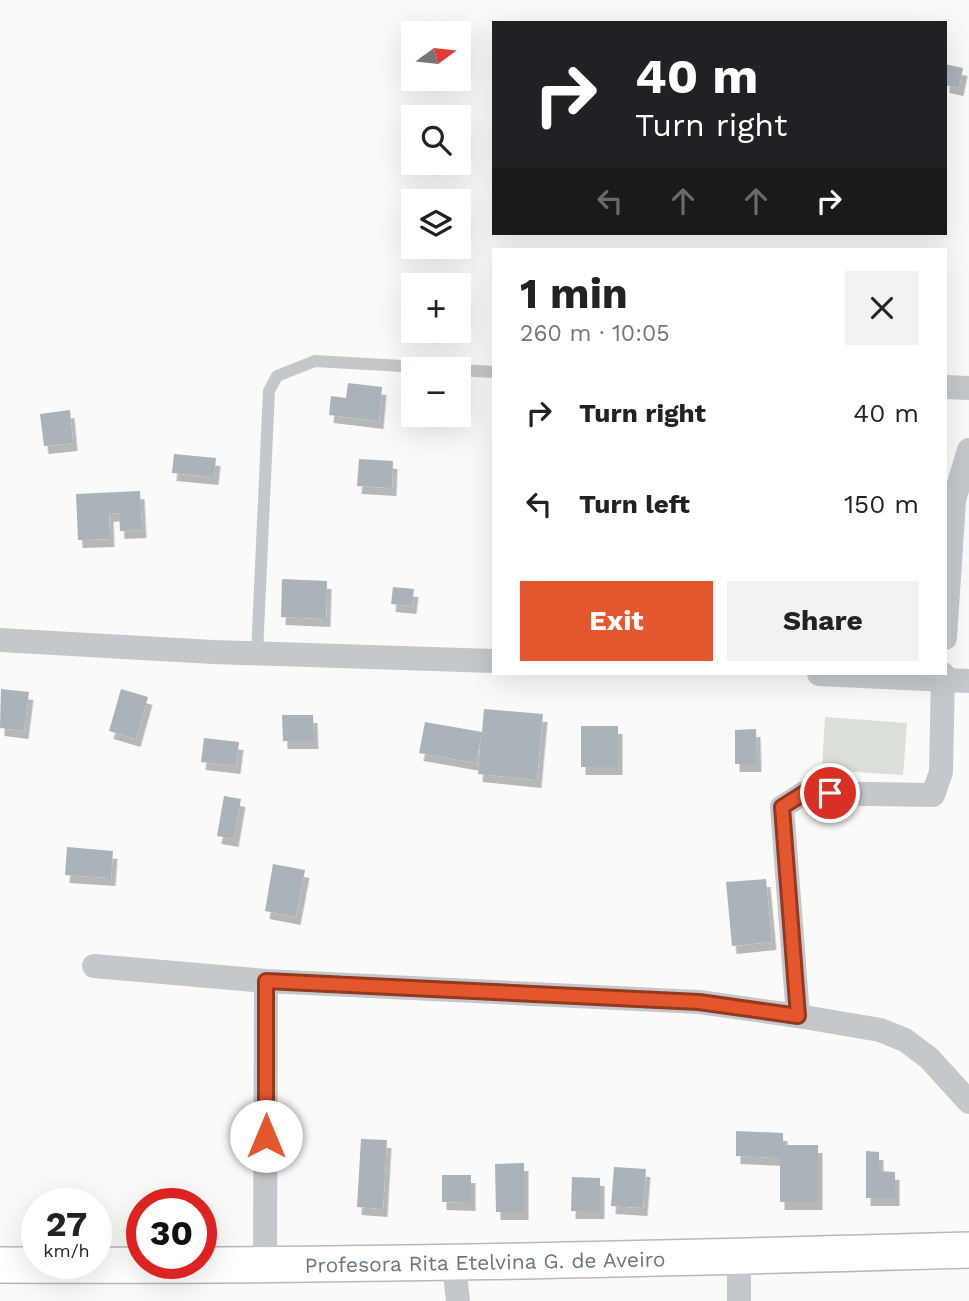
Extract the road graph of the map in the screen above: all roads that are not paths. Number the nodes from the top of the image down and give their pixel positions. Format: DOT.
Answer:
graph roads {
  1 [pos="401,366"];
  2 [pos="471,370"];
  3 [pos="492,372"];
  4 [pos="947,387"];
  5 [pos="969,388"];
  6 [pos="969,450"];
  7 [pos="947,607"];
  8 [pos="0,640"];
  9 [pos="257,653"];
  10 [pos="492,661"];
  11 [pos="860,675"];
  12 [pos="943,677"];
  13 [pos="969,681"];
  14 [pos="94,966"];
  15 [pos="266,981"];
  16 [pos="798,1016"];
  17 [pos="969,1102"];
  18 [pos="969,1250"];
  19 [pos="739,1256"];
  20 [pos="454,1264"];
  21 [pos="0,1265"];
  22 [pos="265,1266"];
  23 [pos="458,1301"];
  24 [pos="739,1301"];
  1 -- 9 [label="lane"];
  2 -- 3 [label="lane"];
  4 -- 5 [label="street"];
  6 -- 7 [label="street"];
  8 -- 9 [label="street"];
  9 -- 10 [label="street"];
  11 -- 12 [label="street"];
  12 -- 13 [label="street"];
  12 -- 16 [label="street"];
  14 -- 15 [label="street"];
  15 -- 16 [label="street"];
  15 -- 22 [label="street"];
  16 -- 17 [label="street"];
  18 -- 19 [label="street, Profesora Rita Etelvina G. de Aveiro"];
  19 -- 20 [label="street, Profesora Rita Etelvina G. de Aveiro"];
  19 -- 24 [label="street"];
  20 -- 22 [label="street, Profesora Rita Etelvina G. de Aveiro"];
  20 -- 23 [label="street"];
  21 -- 22 [label="street, Profesora Rita Etelvina G. de Aveiro"];
}
